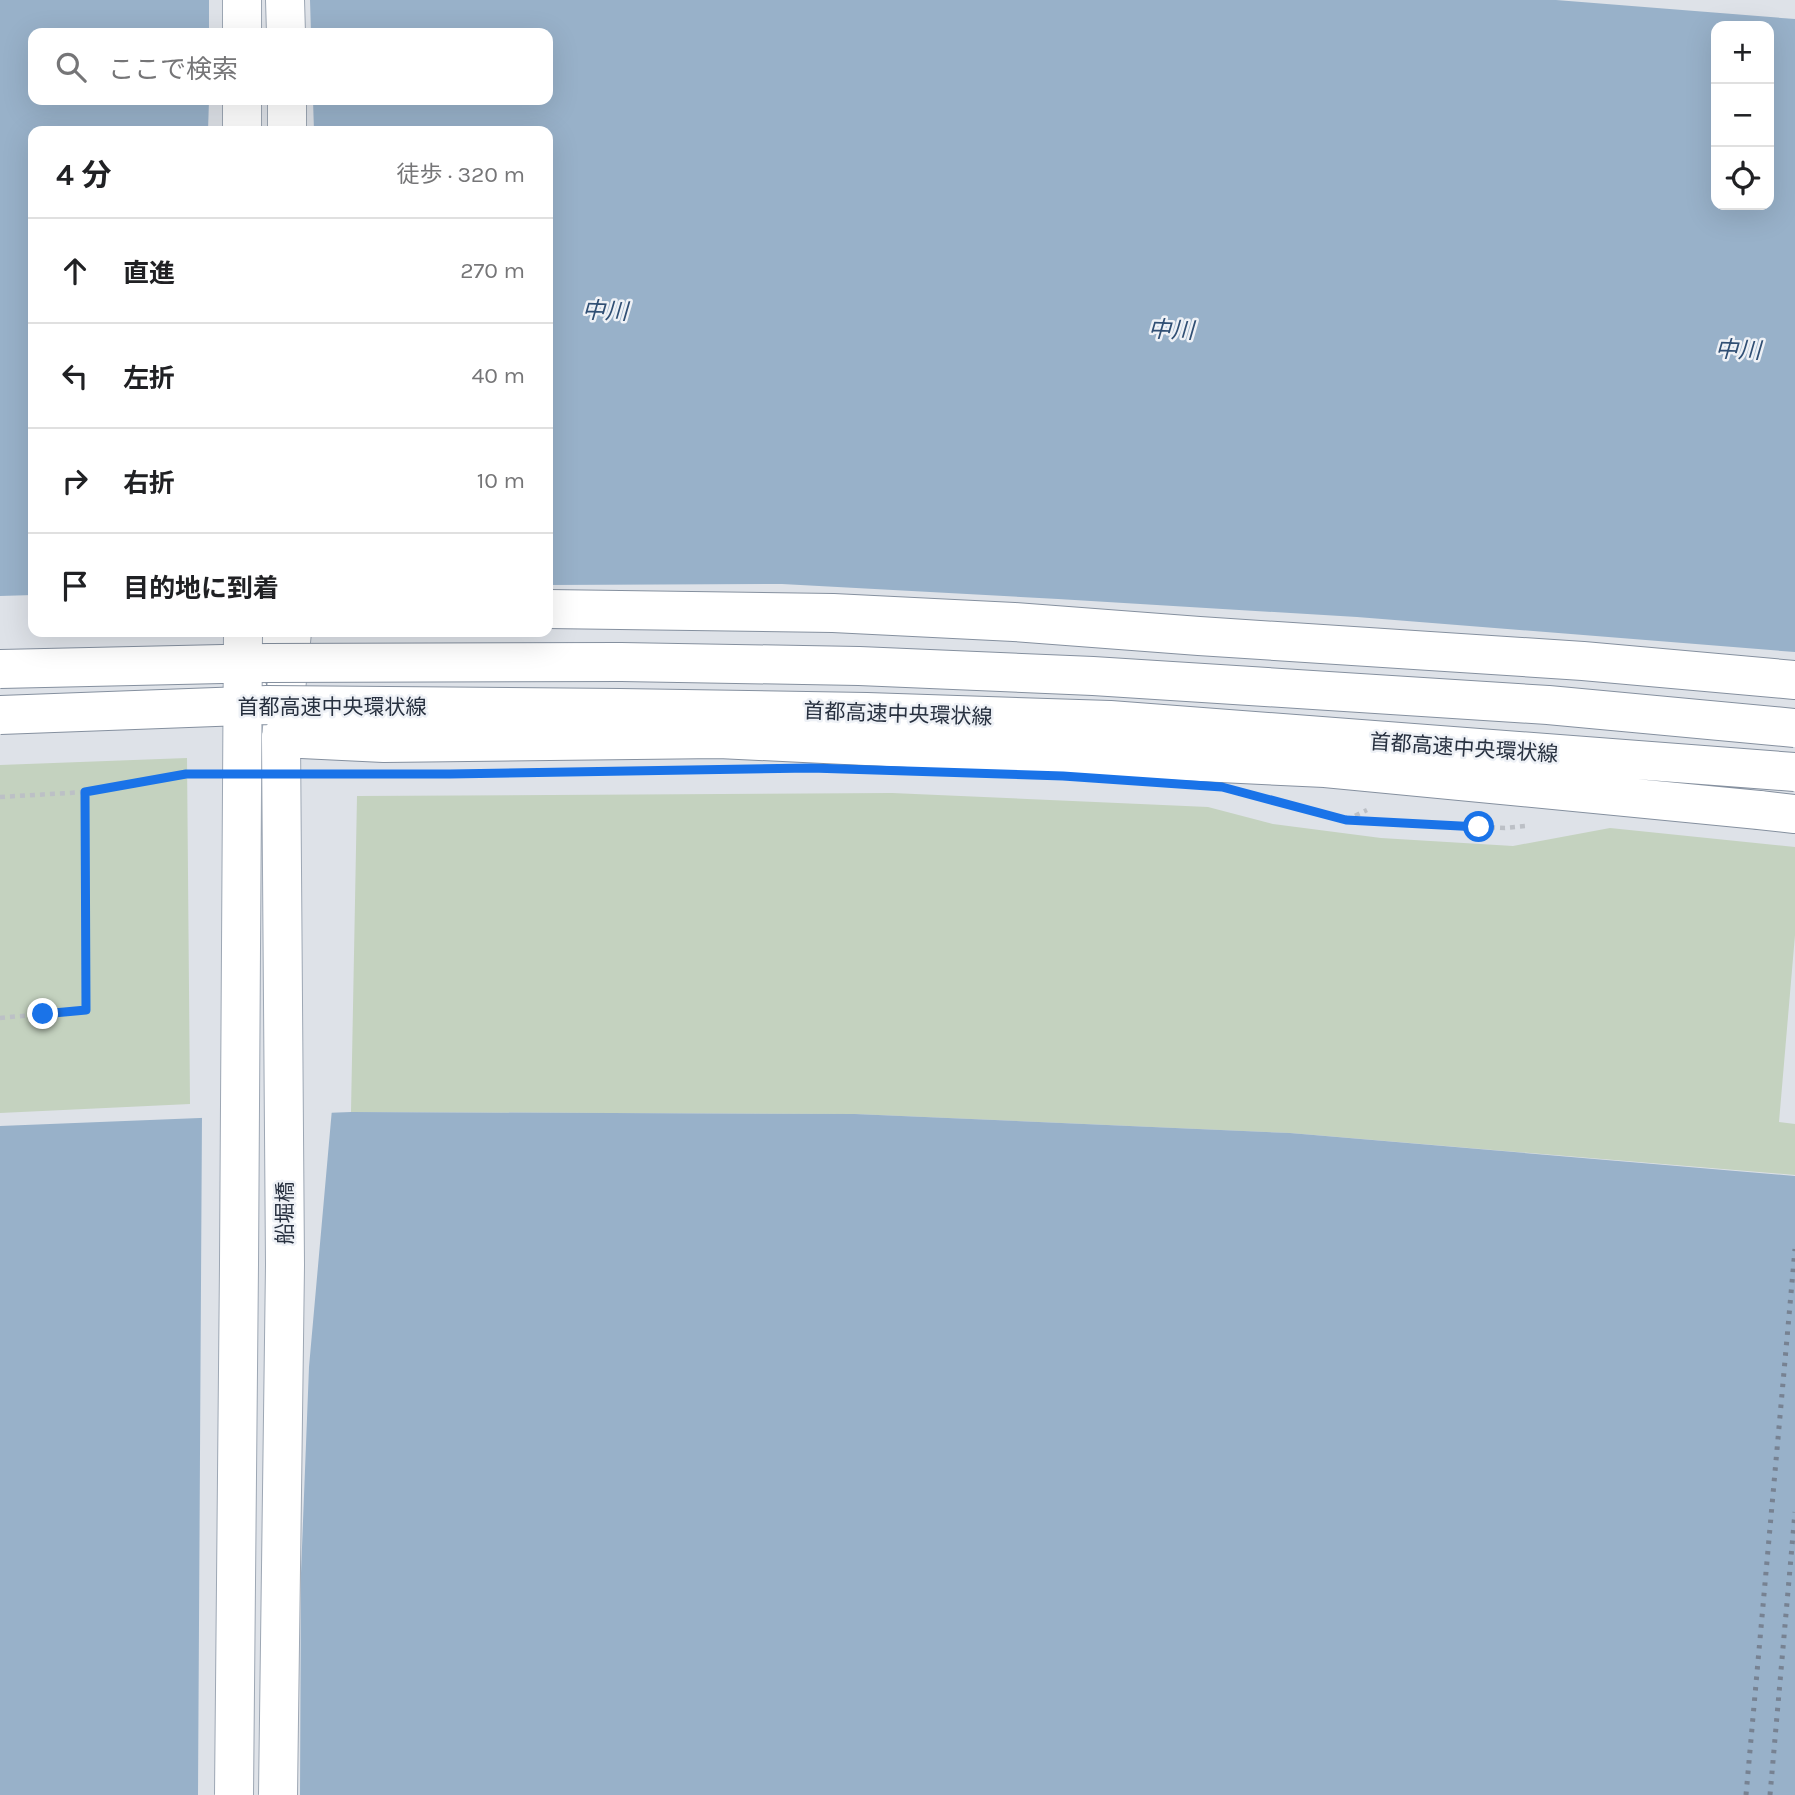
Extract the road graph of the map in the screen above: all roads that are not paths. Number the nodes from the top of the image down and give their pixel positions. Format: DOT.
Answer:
graph roads {
  1 [pos="242,0"];
  2 [pos="285,0"];
  3 [pos="242,28"];
  4 [pos="286,28"];
  5 [pos="242,105"];
  6 [pos="287,105"];
  7 [pos="242,126"];
  8 [pos="287,126"];
  9 [pos="553,609"];
  10 [pos="243,637"];
  11 [pos="268,637"];
  12 [pos="291,637"];
  13 [pos="0,669"];
  14 [pos="1795,680"];
  15 [pos="243,683"];
  16 [pos="0,715"];
  17 [pos="1795,728"];
  18 [pos="281,738"];
  19 [pos="1795,772"];
  20 [pos="1795,814"];
  21 [pos="234,1795"];
  22 [pos="278,1795"];
  1 -- 3 [label="main road"];
  2 -- 4 [label="main road"];
  5 -- 7 [label="main road"];
  6 -- 8 [label="main road"];
  9 -- 14 [label="main road"];
  10 -- 15 [label="main road, bridge"];
  11 -- 15 [label="main road, bridge"];
  12 -- 18 [label="main road, 船堀橋, bridge"];
  13 -- 17 [label="main road, 首都高速中央環状線, bridge"];
  15 -- 18 [label="main road, bridge"];
  15 -- 21 [label="main road, bridge"];
  16 -- 19 [label="main road, 首都高速中央環状線, bridge"];
  18 -- 20 [label="main road, bridge"];
  18 -- 22 [label="main road, 船堀橋, bridge"];
}
